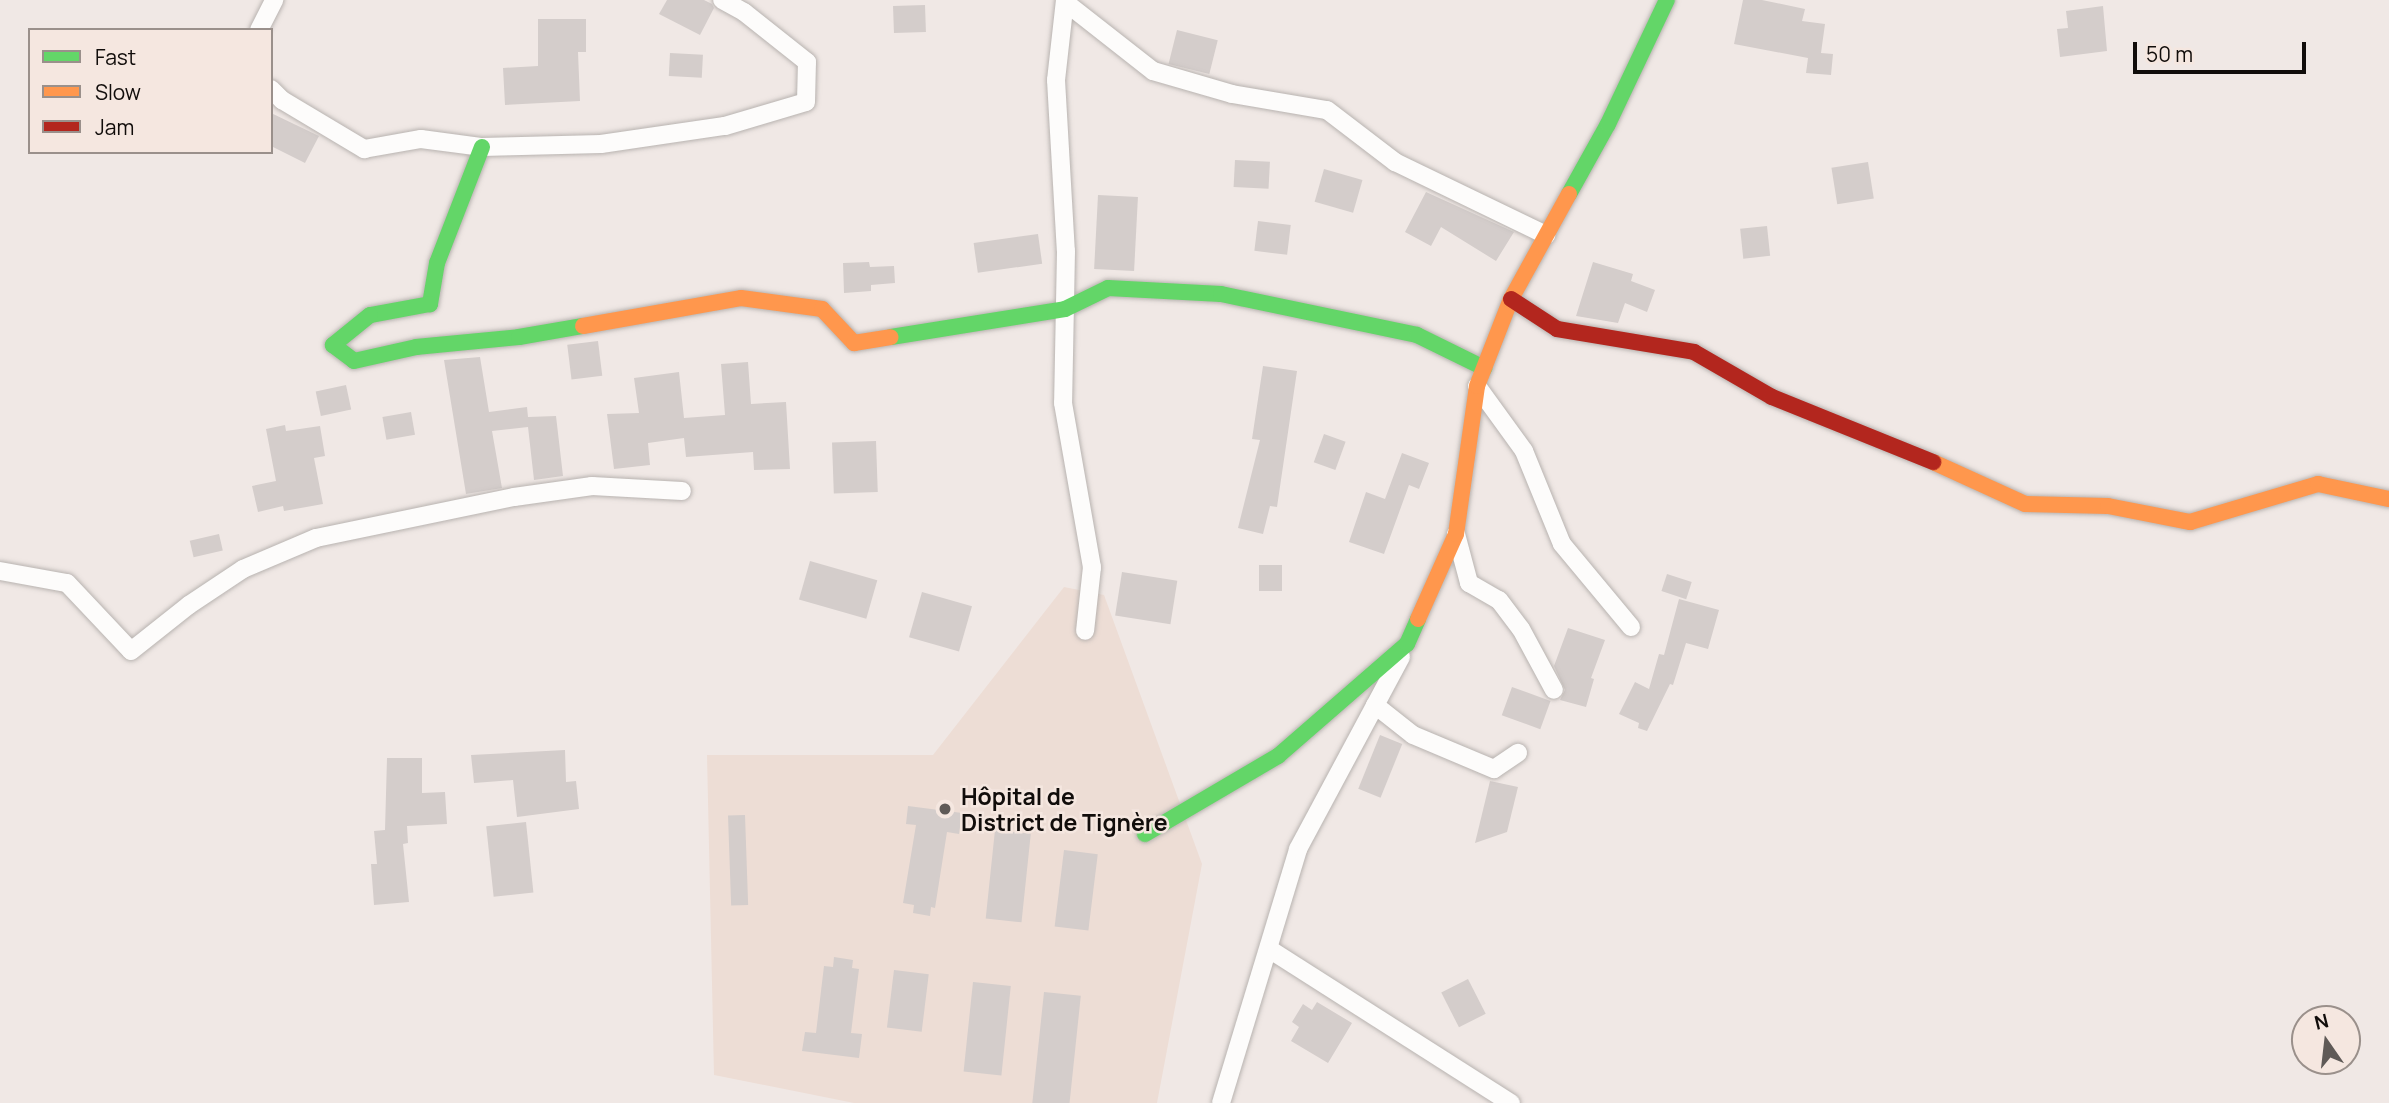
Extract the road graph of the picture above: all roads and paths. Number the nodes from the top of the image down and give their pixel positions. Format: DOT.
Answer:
graph roads {
  1 [pos="274,0"];
  2 [pos="722,0"];
  3 [pos="1667,0"];
  4 [pos="1065,1"];
  5 [pos="260,28"];
  6 [pos="273,91"];
  7 [pos="482,147"];
  8 [pos="1546,235"];
  9 [pos="1511,299"];
  10 [pos="1065,309"];
  11 [pos="1484,368"];
  12 [pos="1477,386"];
  13 [pos="682,491"];
  14 [pos="2389,499"];
  15 [pos="1456,534"];
  16 [pos="0,571"];
  17 [pos="1632,627"];
  18 [pos="1085,631"];
  19 [pos="1407,644"];
  20 [pos="1554,690"];
  21 [pos="1375,705"];
  22 [pos="1518,753"];
  23 [pos="1145,834"];
  24 [pos="1269,949"];
  25 [pos="1221,1103"];
  26 [pos="1511,1103"];
  1 -- 5 [label="street"];
  2 -- 7 [label="street"];
  3 -- 8 [label="street"];
  4 -- 8 [label="street"];
  4 -- 10 [label="street"];
  6 -- 7 [label="street"];
  7 -- 10 [label="street"];
  8 -- 9 [label="street"];
  9 -- 11 [label="street"];
  9 -- 14 [label="street"];
  10 -- 11 [label="street"];
  10 -- 18 [label="street"];
  11 -- 12 [label="street"];
  12 -- 15 [label="street"];
  12 -- 17 [label="street"];
  13 -- 16 [label="street"];
  15 -- 19 [label="street"];
  15 -- 20 [label="street"];
  19 -- 21 [label="street"];
  19 -- 23 [label="street"];
  21 -- 22 [label="street"];
  21 -- 24 [label="street"];
  24 -- 25 [label="street"];
  24 -- 26 [label="street"];
}
